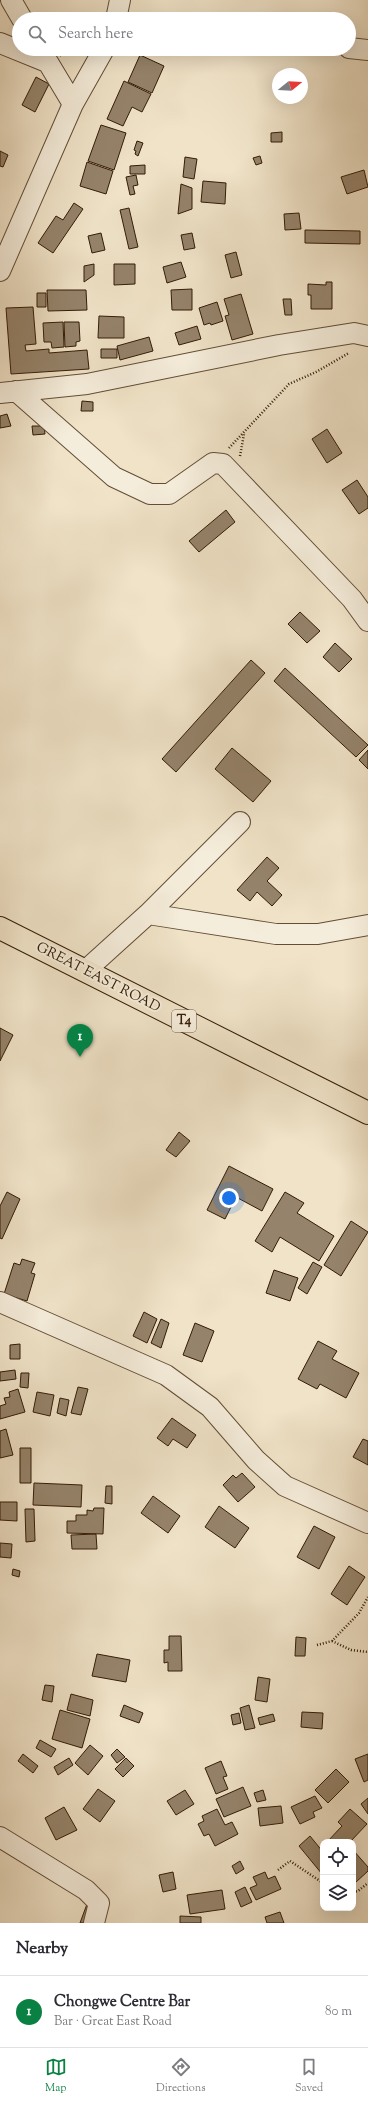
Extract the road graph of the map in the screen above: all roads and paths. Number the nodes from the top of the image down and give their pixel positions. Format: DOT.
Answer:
graph roads {
  1 [pos="11,0"];
  2 [pos="120,0"];
  3 [pos="18,12"];
  4 [pos="117,12"];
  5 [pos="0,43"];
  6 [pos="12,47"];
  7 [pos="356,49"];
  8 [pos="368,50"];
  9 [pos="43,56"];
  10 [pos="100,56"];
  11 [pos="73,104"];
  12 [pos="1,267"];
  13 [pos="361,334"];
  14 [pos="8,392"];
  15 [pos="218,463"];
  16 [pos="368,622"];
  17 [pos="240,822"];
  18 [pos="148,914"];
  19 [pos="368,925"];
  20 [pos="0,928"];
  21 [pos="86,971"];
  22 [pos="368,1113"];
  23 [pos="0,1302"];
  24 [pos="368,1523"];
  25 [pos="368,1597"];
  26 [pos="332,1642"];
  27 [pos="317,1645"];
  28 [pos="368,1652"];
  29 [pos="0,1837"];
  30 [pos="278,1870"];
  31 [pos="320,1881"];
  32 [pos="368,1883"];
  33 [pos="356,1891"];
  34 [pos="94,1923"];
  1 -- 3 [label="street"];
  2 -- 4 [label="street"];
  5 -- 6 [label="street"];
  7 -- 8 [label="street"];
  9 -- 11 [label="street"];
  10 -- 11 [label="street"];
  11 -- 12 [label="street"];
  13 -- 14 [label="street"];
  13 -- 15 [label="path"];
  14 -- 15 [label="street"];
  15 -- 16 [label="street"];
  17 -- 18 [label="street"];
  18 -- 19 [label="street"];
  18 -- 21 [label="street"];
  20 -- 21 [label="highway, GREAT EAST ROAD / T4"];
  21 -- 22 [label="highway, GREAT EAST ROAD / T4"];
  23 -- 24 [label="street"];
  25 -- 26 [label="path"];
  26 -- 27 [label="path"];
  26 -- 28 [label="path"];
  29 -- 34 [label="street"];
  30 -- 31 [label="path"];
  32 -- 33 [label="path"];
}
